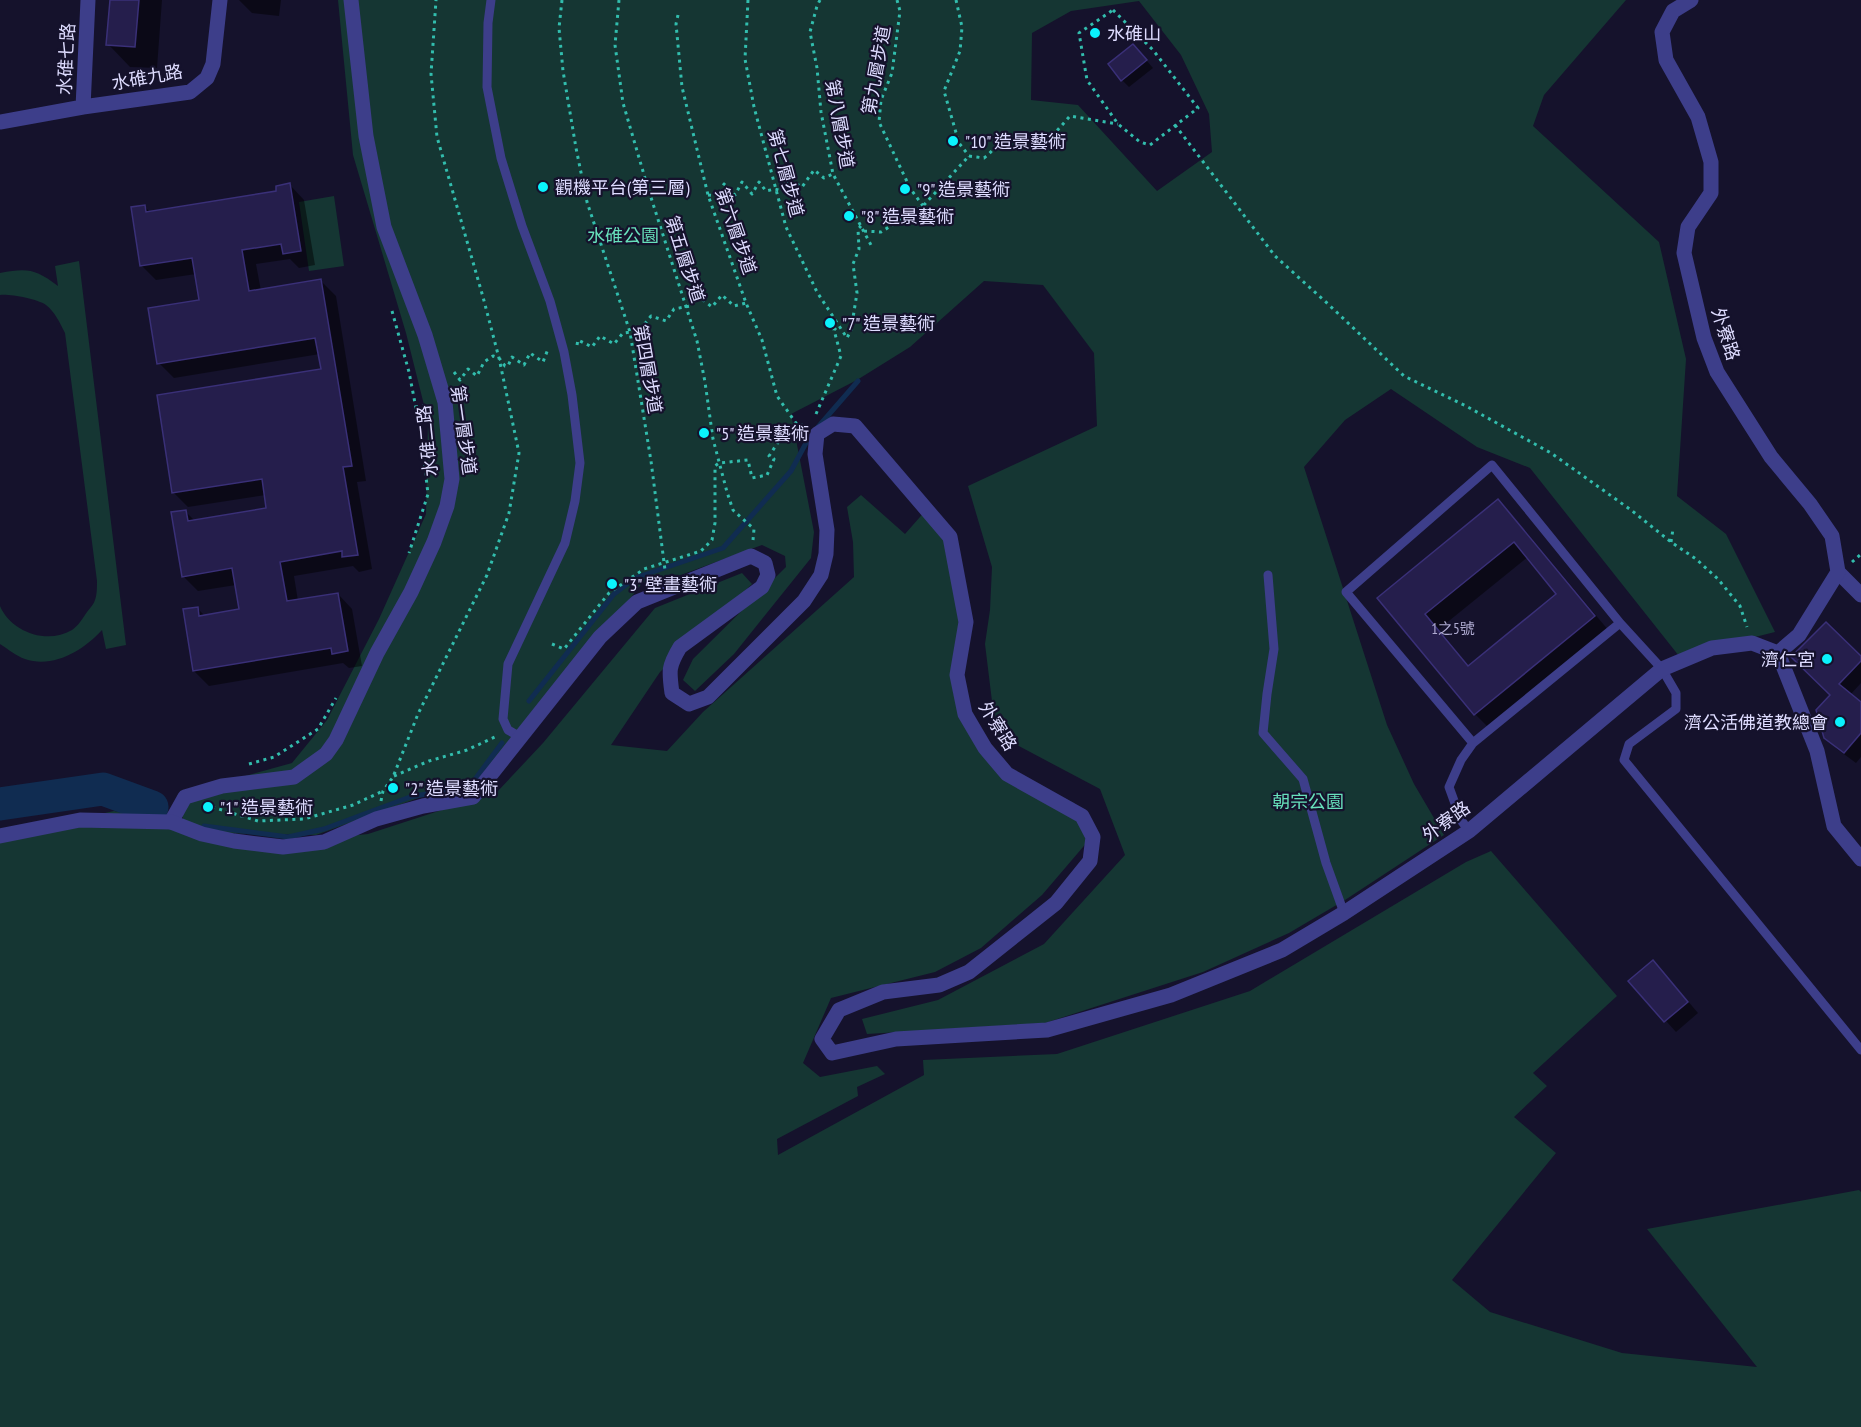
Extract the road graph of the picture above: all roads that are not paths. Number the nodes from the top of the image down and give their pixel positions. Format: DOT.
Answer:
graph roads {
  1 [pos="88,0"];
  2 [pos="220,0"];
  3 [pos="351,0"];
  4 [pos="491,0"];
  5 [pos="1691,0"];
  6 [pos="83,107"];
  7 [pos="0,122"];
  8 [pos="1839,572"];
  9 [pos="1268,575"];
  10 [pos="1861,595"];
  11 [pos="1620,623"];
  12 [pos="1778,653"];
  13 [pos="1662,669"];
  14 [pos="522,738"];
  15 [pos="1473,743"];
  16 [pos="171,822"];
  17 [pos="1469,831"];
  18 [pos="0,836"];
  19 [pos="1861,859"];
  20 [pos="1344,913"];
  21 [pos="1861,1050"];
  1 -- 6 [label="street, 水碓七路"];
  2 -- 6 [label="street, 水碓九路"];
  3 -- 16 [label="street, 水碓二路"];
  4 -- 14 [label="lane"];
  5 -- 8 [label="street, 外寮路"];
  6 -- 7 [label="street, 水碓七路"];
  8 -- 10 [label="street"];
  8 -- 12 [label="street"];
  9 -- 20 [label="lane"];
  11 -- 13 [label="lane"];
  11 -- 15 [label="lane"];
  11 -- 15 [label="lane"];
  12 -- 13 [label="street, 外寮路"];
  12 -- 19 [label="street"];
  13 -- 17 [label="street, 外寮路"];
  13 -- 21 [label="lane"];
  14 -- 16 [label="street"];
  14 -- 20 [label="street, 外寮路"];
  15 -- 17 [label="lane"];
  16 -- 18 [label="street"];
  17 -- 20 [label="street, 外寮路"];
}
